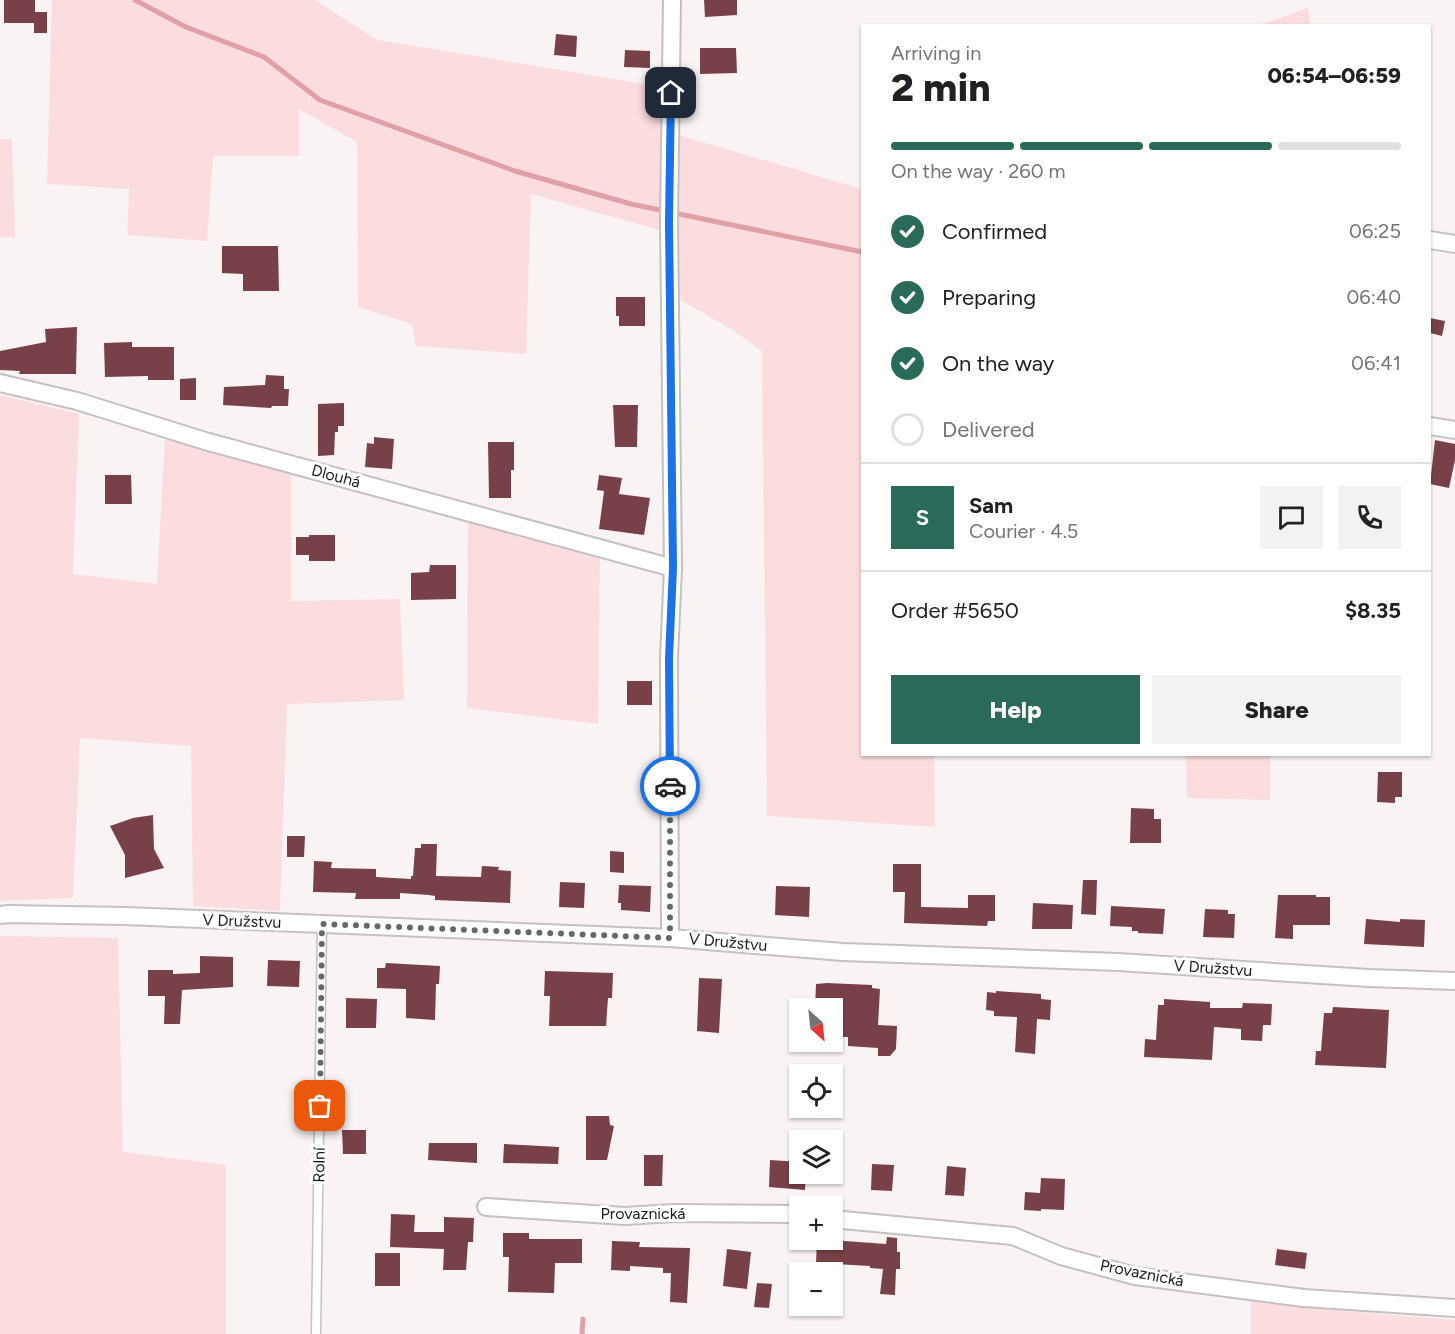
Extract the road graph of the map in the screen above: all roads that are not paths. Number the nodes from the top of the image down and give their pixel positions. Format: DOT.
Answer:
graph roads {
  1 [pos="672,0"];
  2 [pos="1431,240"];
  3 [pos="1455,244"];
  4 [pos="0,383"];
  5 [pos="1431,426"];
  6 [pos="1455,430"];
  7 [pos="673,568"];
  8 [pos="0,915"];
  9 [pos="322,924"];
  10 [pos="670,938"];
  11 [pos="1455,981"];
  12 [pos="486,1207"];
  13 [pos="789,1214"];
  14 [pos="843,1220"];
  15 [pos="1455,1308"];
  16 [pos="316,1334"];
  1 -- 7 [label="street"];
  2 -- 3 [label="street"];
  4 -- 7 [label="street, Dlouhá"];
  5 -- 6 [label="street"];
  7 -- 10 [label="street"];
  8 -- 9 [label="street, V Družstvu"];
  9 -- 10 [label="street, V Družstvu"];
  9 -- 16 [label="lane, Rolní"];
  10 -- 11 [label="street, V Družstvu"];
  12 -- 13 [label="street, Provaznická"];
  14 -- 15 [label="street, Provaznická"];
}
